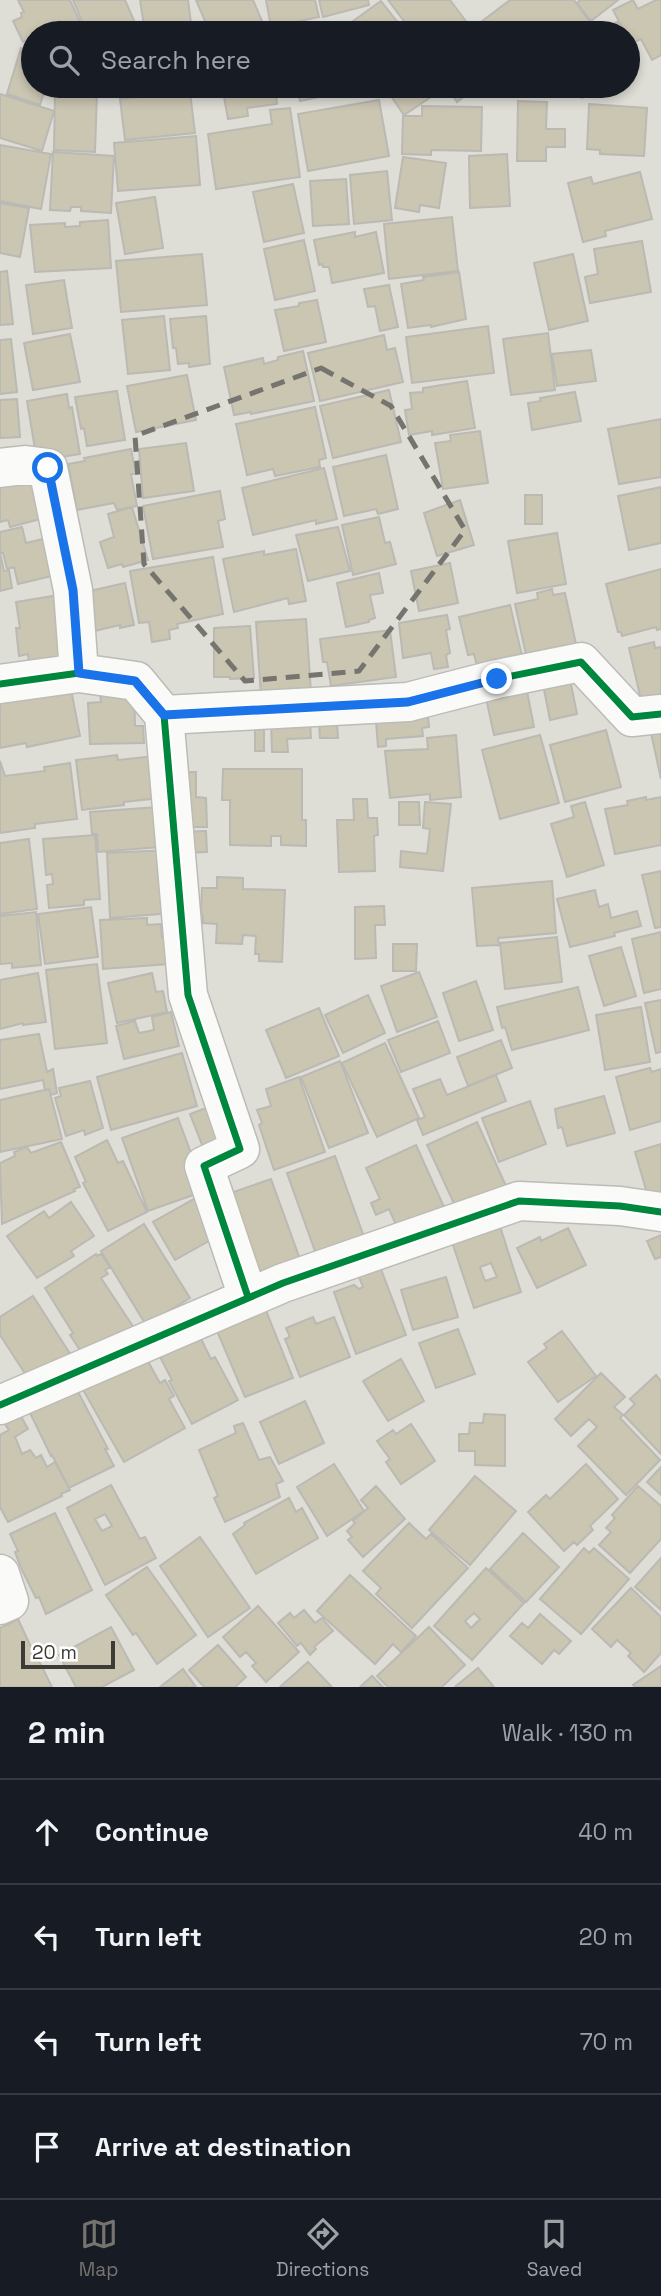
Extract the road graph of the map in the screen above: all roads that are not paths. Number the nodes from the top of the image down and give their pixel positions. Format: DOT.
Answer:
graph roads {
  1 [pos="0,468"];
  2 [pos="79,673"];
  3 [pos="0,684"];
  4 [pos="164,715"];
  5 [pos="661,715"];
  6 [pos="661,1212"];
  7 [pos="248,1297"];
  8 [pos="0,1405"];
  9 [pos="0,1574"];
  10 [pos="0,1605"];
  1 -- 2 [label="street"];
  2 -- 3 [label="street"];
  2 -- 4 [label="street"];
  4 -- 5 [label="street"];
  4 -- 7 [label="street"];
  6 -- 7 [label="street"];
  7 -- 8 [label="street"];
  9 -- 10 [label="street"];
}
